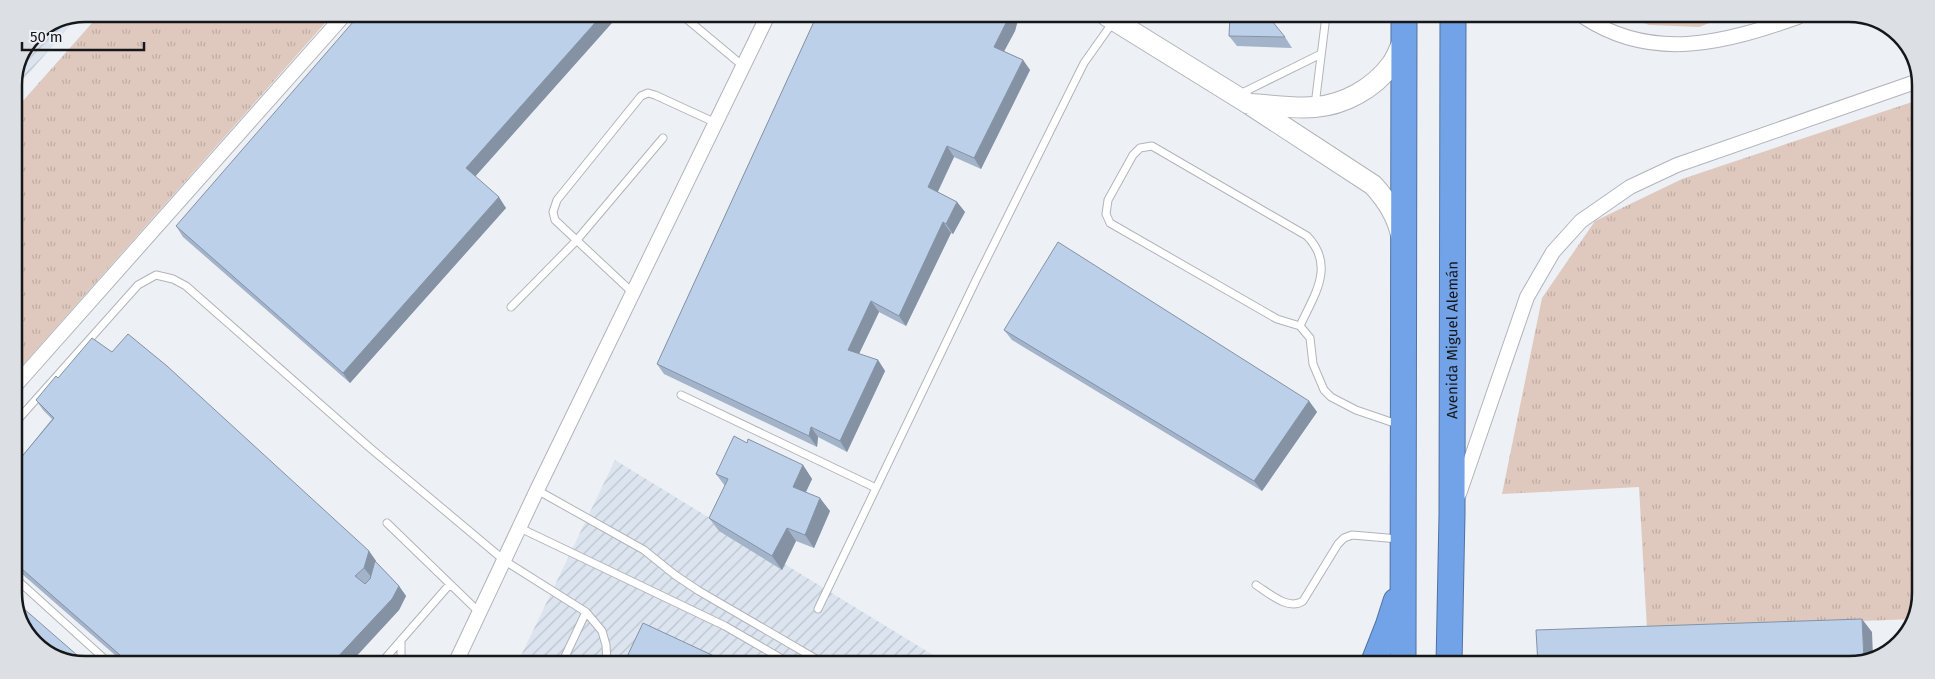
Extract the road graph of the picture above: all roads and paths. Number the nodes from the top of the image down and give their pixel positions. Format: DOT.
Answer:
graph roads {
  1 [pos="338,22"];
  2 [pos="690,22"];
  3 [pos="765,22"];
  4 [pos="1109,22"];
  5 [pos="1120,22"];
  6 [pos="1325,22"];
  7 [pos="1453,22"];
  8 [pos="1592,22"];
  9 [pos="1784,22"];
  10 [pos="1404,27"];
  11 [pos="1322,54"];
  12 [pos="743,66"];
  13 [pos="1912,83"];
  14 [pos="1242,100"];
  15 [pos="1315,107"];
  16 [pos="716,123"];
  17 [pos="663,138"];
  18 [pos="576,241"];
  19 [pos="1404,252"];
  20 [pos="633,292"];
  21 [pos="511,307"];
  22 [pos="1300,326"];
  23 [pos="23,377"];
  24 [pos="681,395"];
  25 [pos="23,414"];
  26 [pos="1404,427"];
  27 [pos="876,488"];
  28 [pos="537,490"];
  29 [pos="1452,514"];
  30 [pos="387,523"];
  31 [pos="520,528"];
  32 [pos="1404,539"];
  33 [pos="505,561"];
  34 [pos="1403,572"];
  35 [pos="450,584"];
  36 [pos="23,585"];
  37 [pos="1256,585"];
  38 [pos="818,608"];
  39 [pos="586,612"];
  40 [pos="480,613"];
  41 [pos="401,640"];
  42 [pos="101,656"];
  43 [pos="387,656"];
  44 [pos="401,656"];
  45 [pos="459,656"];
  46 [pos="565,656"];
  47 [pos="607,656"];
  48 [pos="777,656"];
  49 [pos="811,656"];
  50 [pos="1376,656"];
  51 [pos="1403,656"];
  52 [pos="1449,656"];
  1 -- 23 [label="street"];
  2 -- 12 [label="lane"];
  3 -- 12 [label="street"];
  4 -- 27 [label="lane"];
  5 -- 14 [label="main road"];
  6 -- 11 [label="lane"];
  7 -- 29 [label="highway, Avenida Miguel Alemán"];
  8 -- 9 [label="street"];
  10 -- 15 [label="main road"];
  10 -- 19 [label="highway"];
  11 -- 14 [label="lane"];
  11 -- 15 [label="lane"];
  12 -- 16 [label="street"];
  13 -- 29 [label="street"];
  14 -- 15 [label="main road"];
  14 -- 19 [label="main road"];
  16 -- 18 [label="lane"];
  16 -- 20 [label="street"];
  17 -- 18 [label="lane"];
  18 -- 20 [label="lane"];
  18 -- 21 [label="lane"];
  19 -- 26 [label="highway"];
  20 -- 28 [label="street"];
  22 -- 22 [label="lane"];
  22 -- 26 [label="lane"];
  24 -- 27 [label="lane"];
  25 -- 33 [label="lane"];
  26 -- 32 [label="highway"];
  27 -- 38 [label="lane"];
  28 -- 31 [label="street"];
  28 -- 49 [label="lane"];
  29 -- 52 [label="highway, Avenida Miguel Alemán"];
  30 -- 35 [label="lane"];
  31 -- 33 [label="street"];
  31 -- 48 [label="lane"];
  32 -- 34 [label="highway"];
  32 -- 37 [label="lane"];
  33 -- 39 [label="lane"];
  33 -- 40 [label="street"];
  34 -- 50 [label="highway"];
  34 -- 51 [label="highway"];
  35 -- 40 [label="lane"];
  35 -- 41 [label="lane"];
  36 -- 42 [label="lane"];
  39 -- 46 [label="lane"];
  39 -- 47 [label="lane"];
  40 -- 45 [label="street"];
  41 -- 43 [label="lane"];
  41 -- 44 [label="lane"];
}
